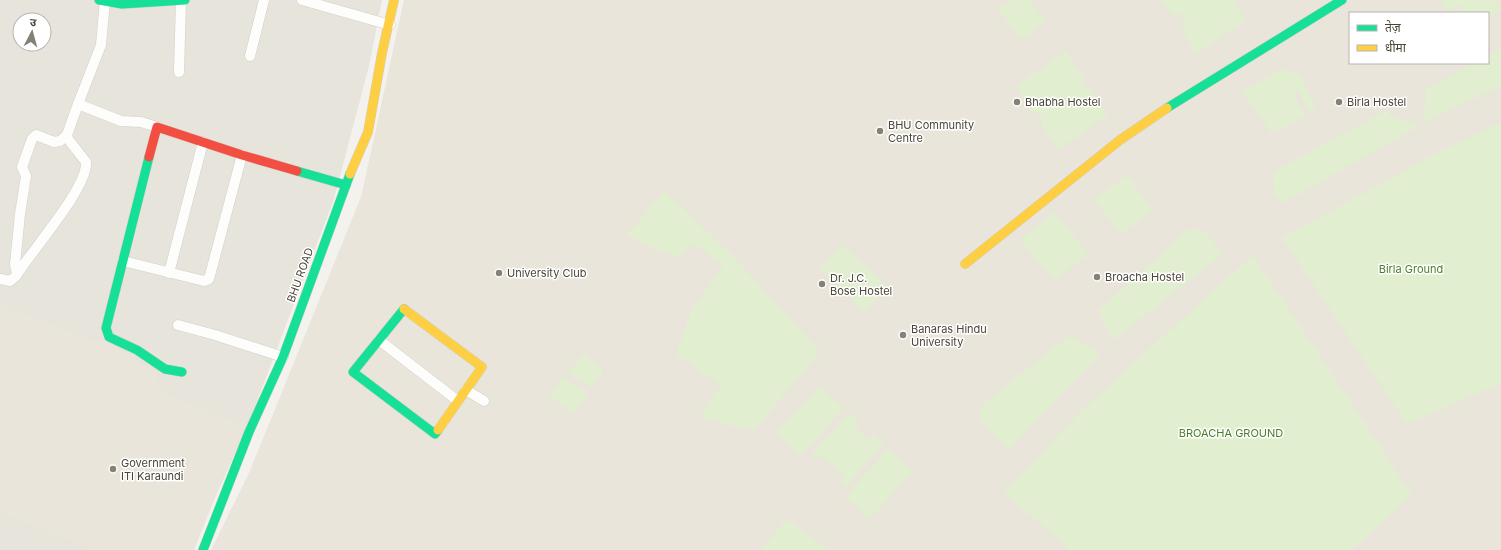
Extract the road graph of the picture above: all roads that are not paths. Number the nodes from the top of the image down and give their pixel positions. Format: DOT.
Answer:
graph roads {
  1 [pos="264,0"];
  2 [pos="302,0"];
  3 [pos="394,0"];
  4 [pos="1342,0"];
  5 [pos="102,1"];
  6 [pos="183,1"];
  7 [pos="137,2"];
  8 [pos="390,25"];
  9 [pos="250,56"];
  10 [pos="179,72"];
  11 [pos="78,104"];
  12 [pos="157,127"];
  13 [pos="67,135"];
  14 [pos="203,142"];
  15 [pos="242,155"];
  16 [pos="346,185"];
  17 [pos="123,261"];
  18 [pos="965,264"];
  19 [pos="169,273"];
  20 [pos="17,274"];
  21 [pos="0,279"];
  22 [pos="178,325"];
  23 [pos="379,340"];
  24 [pos="283,357"];
  25 [pos="182,372"];
  26 [pos="466,390"];
  27 [pos="458,401"];
  28 [pos="484,401"];
  29 [pos="203,550"];
  1 -- 9 [label="street"];
  2 -- 8 [label="street"];
  3 -- 8 [label="street, BHU ROAD"];
  4 -- 18 [label="street"];
  5 -- 7 [label="street"];
  5 -- 11 [label="street"];
  6 -- 7 [label="street"];
  6 -- 10 [label="street"];
  8 -- 16 [label="street, BHU ROAD"];
  11 -- 12 [label="street"];
  11 -- 13 [label="street"];
  12 -- 14 [label="street"];
  12 -- 17 [label="street"];
  13 -- 20 [label="street"];
  13 -- 20 [label="street"];
  14 -- 15 [label="street"];
  14 -- 19 [label="street"];
  15 -- 16 [label="street"];
  15 -- 19 [label="street"];
  16 -- 24 [label="street, BHU ROAD"];
  17 -- 19 [label="street"];
  17 -- 25 [label="street"];
  20 -- 21 [label="street"];
  22 -- 24 [label="street"];
  23 -- 26 [label="street"];
  23 -- 27 [label="street"];
  23 -- 27 [label="street"];
  24 -- 29 [label="street, BHU ROAD"];
  26 -- 27 [label="street"];
  26 -- 28 [label="street"];
}
